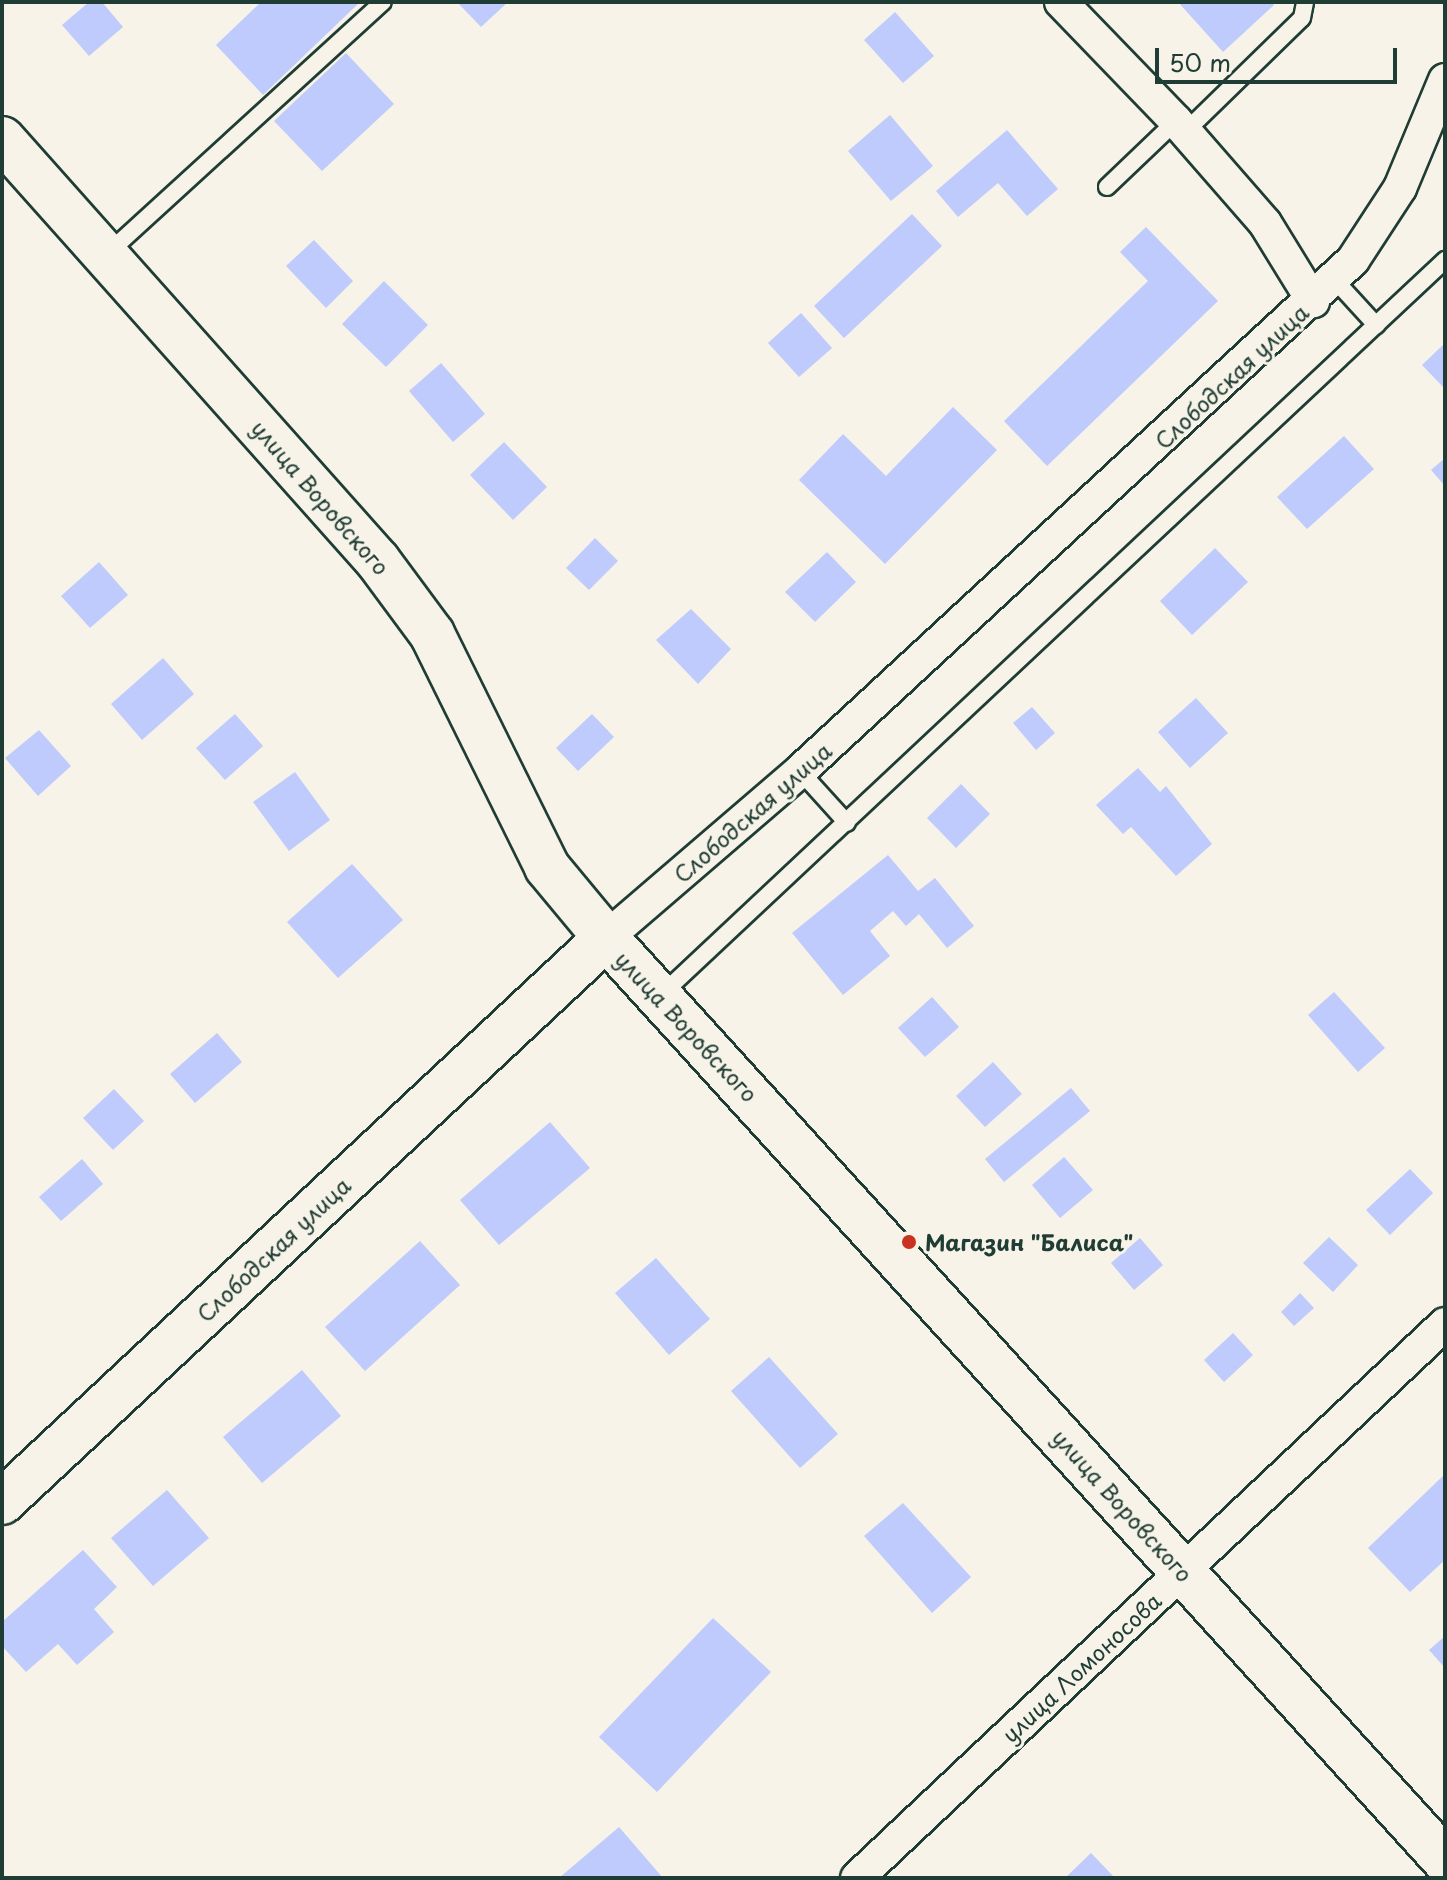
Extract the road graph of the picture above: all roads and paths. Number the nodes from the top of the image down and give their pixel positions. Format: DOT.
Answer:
graph roads {
  1 [pos="383,2"];
  2 [pos="1061,2"];
  3 [pos="1305,2"];
  4 [pos="1445,80"];
  5 [pos="1181,126"];
  6 [pos="3,142"];
  7 [pos="1107,187"];
  8 [pos="108,253"];
  9 [pos="1445,260"];
  10 [pos="1323,290"];
  11 [pos="1376,325"];
  12 [pos="800,771"];
  13 [pos="847,823"];
  14 [pos="606,938"];
  15 [pos="661,996"];
  16 [pos="1445,1324"];
  17 [pos="2,1502"];
  18 [pos="1183,1571"];
  19 [pos="1445,1860"];
  20 [pos="857,1878"];
  1 -- 8 [label="lane"];
  2 -- 5 [label="street"];
  3 -- 5 [label="lane"];
  4 -- 10 [label="street, Слободская улица"];
  5 -- 7 [label="lane"];
  5 -- 10 [label="street"];
  6 -- 8 [label="main road, улица Воровского"];
  8 -- 14 [label="main road, улица Воровского"];
  9 -- 11 [label="lane"];
  10 -- 11 [label="lane"];
  10 -- 12 [label="street, Слободская улица"];
  11 -- 13 [label="lane"];
  12 -- 13 [label="lane"];
  12 -- 14 [label="street, Слободская улица"];
  13 -- 15 [label="lane"];
  14 -- 15 [label="main road, улица Воровского"];
  14 -- 17 [label="main road, Слободская улица"];
  15 -- 18 [label="main road, улица Воровского"];
  16 -- 18 [label="street, улица Ломоносова"];
  18 -- 19 [label="main road, улица Воровского"];
  18 -- 20 [label="street, улица Ломоносова"];
}
